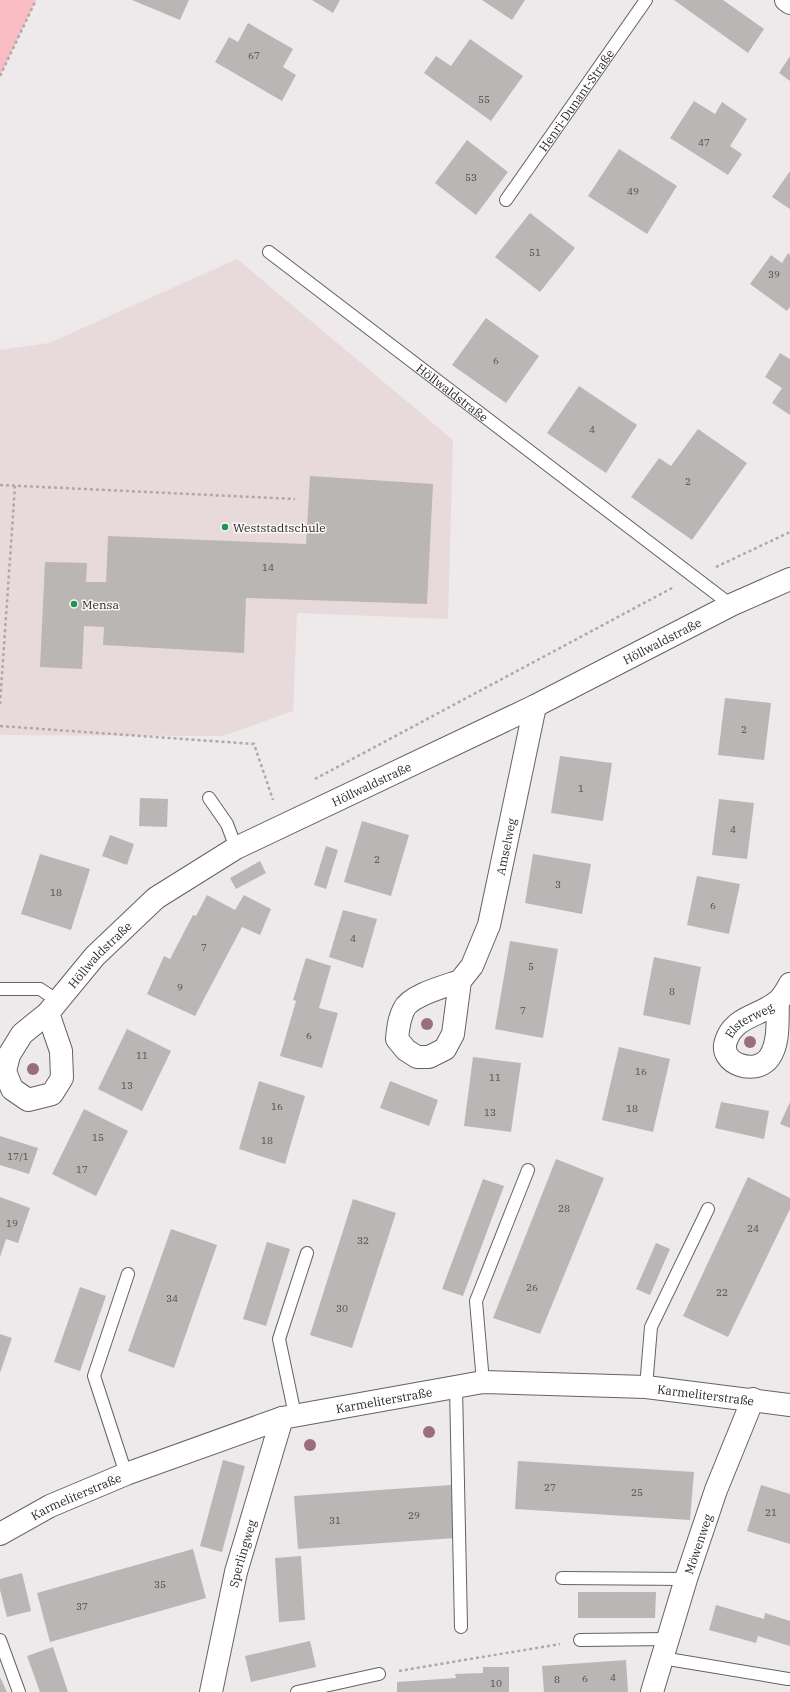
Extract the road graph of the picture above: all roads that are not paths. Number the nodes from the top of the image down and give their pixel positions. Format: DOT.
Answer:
graph roads {
  1 [pos="646,0"];
  2 [pos="786,0"];
  3 [pos="790,3"];
  4 [pos="506,200"];
  5 [pos="269,252"];
  6 [pos="790,579"];
  7 [pos="731,605"];
  8 [pos="535,706"];
  9 [pos="209,798"];
  10 [pos="236,848"];
  11 [pos="460,981"];
  12 [pos="0,989"];
  13 [pos="53,1007"];
  14 [pos="528,1170"];
  15 [pos="708,1209"];
  16 [pos="308,1253"];
  17 [pos="128,1274"];
  18 [pos="482,1382"];
  19 [pos="456,1387"];
  20 [pos="646,1387"];
  21 [pos="753,1399"];
  22 [pos="790,1405"];
  23 [pos="289,1417"];
  24 [pos="126,1474"];
  25 [pos="0,1534"];
  26 [pos="562,1578"];
  27 [pos="686,1580"];
  28 [pos="461,1627"];
  29 [pos="0,1640"];
  30 [pos="580,1640"];
  31 [pos="665,1648"];
  32 [pos="379,1674"];
  33 [pos="788,1679"];
  34 [pos="19,1692"];
  35 [pos="211,1692"];
  36 [pos="297,1692"];
  37 [pos="652,1692"];
  1 -- 4 [label="lane, Henri-Dunant-Straße"];
  2 -- 3 [label="street"];
  5 -- 7 [label="lane, Höllwaldstraße"];
  6 -- 7 [label="street, Höllwaldstraße"];
  7 -- 8 [label="street, Höllwaldstraße"];
  8 -- 10 [label="street, Höllwaldstraße"];
  8 -- 11 [label="street, Amselweg"];
  9 -- 10 [label="lane"];
  10 -- 13 [label="street, Höllwaldstraße"];
  12 -- 13 [label="lane"];
  14 -- 18 [label="lane"];
  15 -- 20 [label="lane"];
  16 -- 23 [label="lane"];
  17 -- 24 [label="lane"];
  18 -- 19 [label="street, Karmeliterstraße"];
  18 -- 20 [label="street, Karmeliterstraße"];
  19 -- 23 [label="street, Karmeliterstraße"];
  19 -- 28 [label="lane"];
  20 -- 21 [label="street, Karmeliterstraße"];
  21 -- 22 [label="street, Karmeliterstraße"];
  21 -- 27 [label="street, Möwenweg"];
  23 -- 24 [label="street, Karmeliterstraße"];
  23 -- 35 [label="street, Sperlingweg"];
  24 -- 25 [label="street, Karmeliterstraße"];
  26 -- 27 [label="lane"];
  27 -- 31 [label="street, Möwenweg"];
  29 -- 34 [label="lane"];
  30 -- 31 [label="lane"];
  31 -- 33 [label="lane"];
  31 -- 37 [label="street, Möwenweg"];
  32 -- 36 [label="lane"];
}
